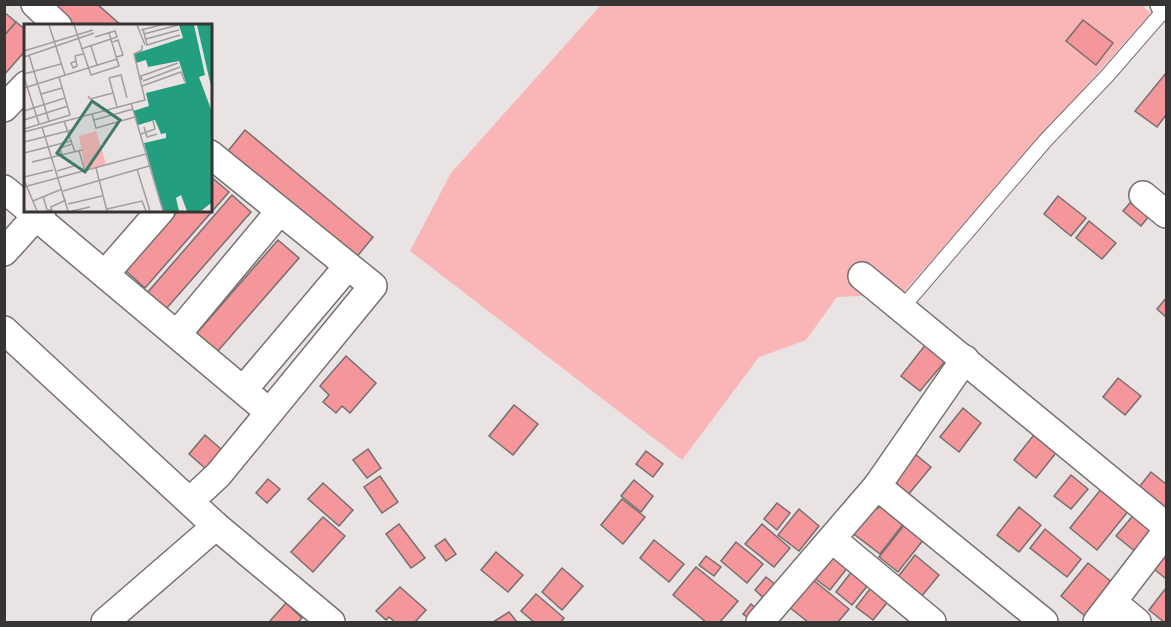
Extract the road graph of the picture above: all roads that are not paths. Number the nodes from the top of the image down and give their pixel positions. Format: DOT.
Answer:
graph roads {
  1 [pos="34,4"];
  2 [pos="1166,6"];
  3 [pos="55,24"];
  4 [pos="24,87"];
  5 [pos="4,108"];
  6 [pos="212,156"];
  7 [pos="4,189"];
  8 [pos="1143,195"];
  9 [pos="24,204"];
  10 [pos="32,212"];
  11 [pos="34,212"];
  12 [pos="158,212"];
  13 [pos="279,212"];
  14 [pos="1167,214"];
  15 [pos="4,252"];
  16 [pos="348,266"];
  17 [pos="105,274"];
  18 [pos="862,276"];
  19 [pos="902,308"];
  20 [pos="4,330"];
  21 [pos="178,333"];
  22 [pos="965,358"];
  23 [pos="244,389"];
  24 [pos="269,412"];
  25 [pos="877,486"];
  26 [pos="190,501"];
  27 [pos="216,526"];
  28 [pos="1167,526"];
  29 [pos="1167,532"];
  30 [pos="832,539"];
  31 [pos="1105,613"];
  32 [pos="105,622"];
  33 [pos="331,622"];
  34 [pos="760,622"];
  35 [pos="932,622"];
  36 [pos="1044,622"];
  37 [pos="1137,622"];
  1 -- 3 [label="street"];
  2 -- 19 [label="lane"];
  4 -- 5 [label="street"];
  6 -- 13 [label="street"];
  7 -- 9 [label="street"];
  8 -- 14 [label="street"];
  10 -- 15 [label="street"];
  11 -- 17 [label="street"];
  12 -- 17 [label="street"];
  13 -- 16 [label="street"];
  13 -- 21 [label="street"];
  16 -- 23 [label="street"];
  16 -- 24 [label="street"];
  17 -- 21 [label="street"];
  18 -- 19 [label="street"];
  19 -- 22 [label="street"];
  20 -- 26 [label="street"];
  21 -- 23 [label="street"];
  22 -- 25 [label="street"];
  22 -- 28 [label="street"];
  23 -- 24 [label="street"];
  24 -- 26 [label="street"];
  25 -- 30 [label="street"];
  25 -- 36 [label="street"];
  26 -- 27 [label="street"];
  27 -- 32 [label="street"];
  27 -- 33 [label="street"];
  29 -- 31 [label="street"];
  30 -- 34 [label="street"];
  30 -- 35 [label="street"];
  31 -- 37 [label="street"];
}
